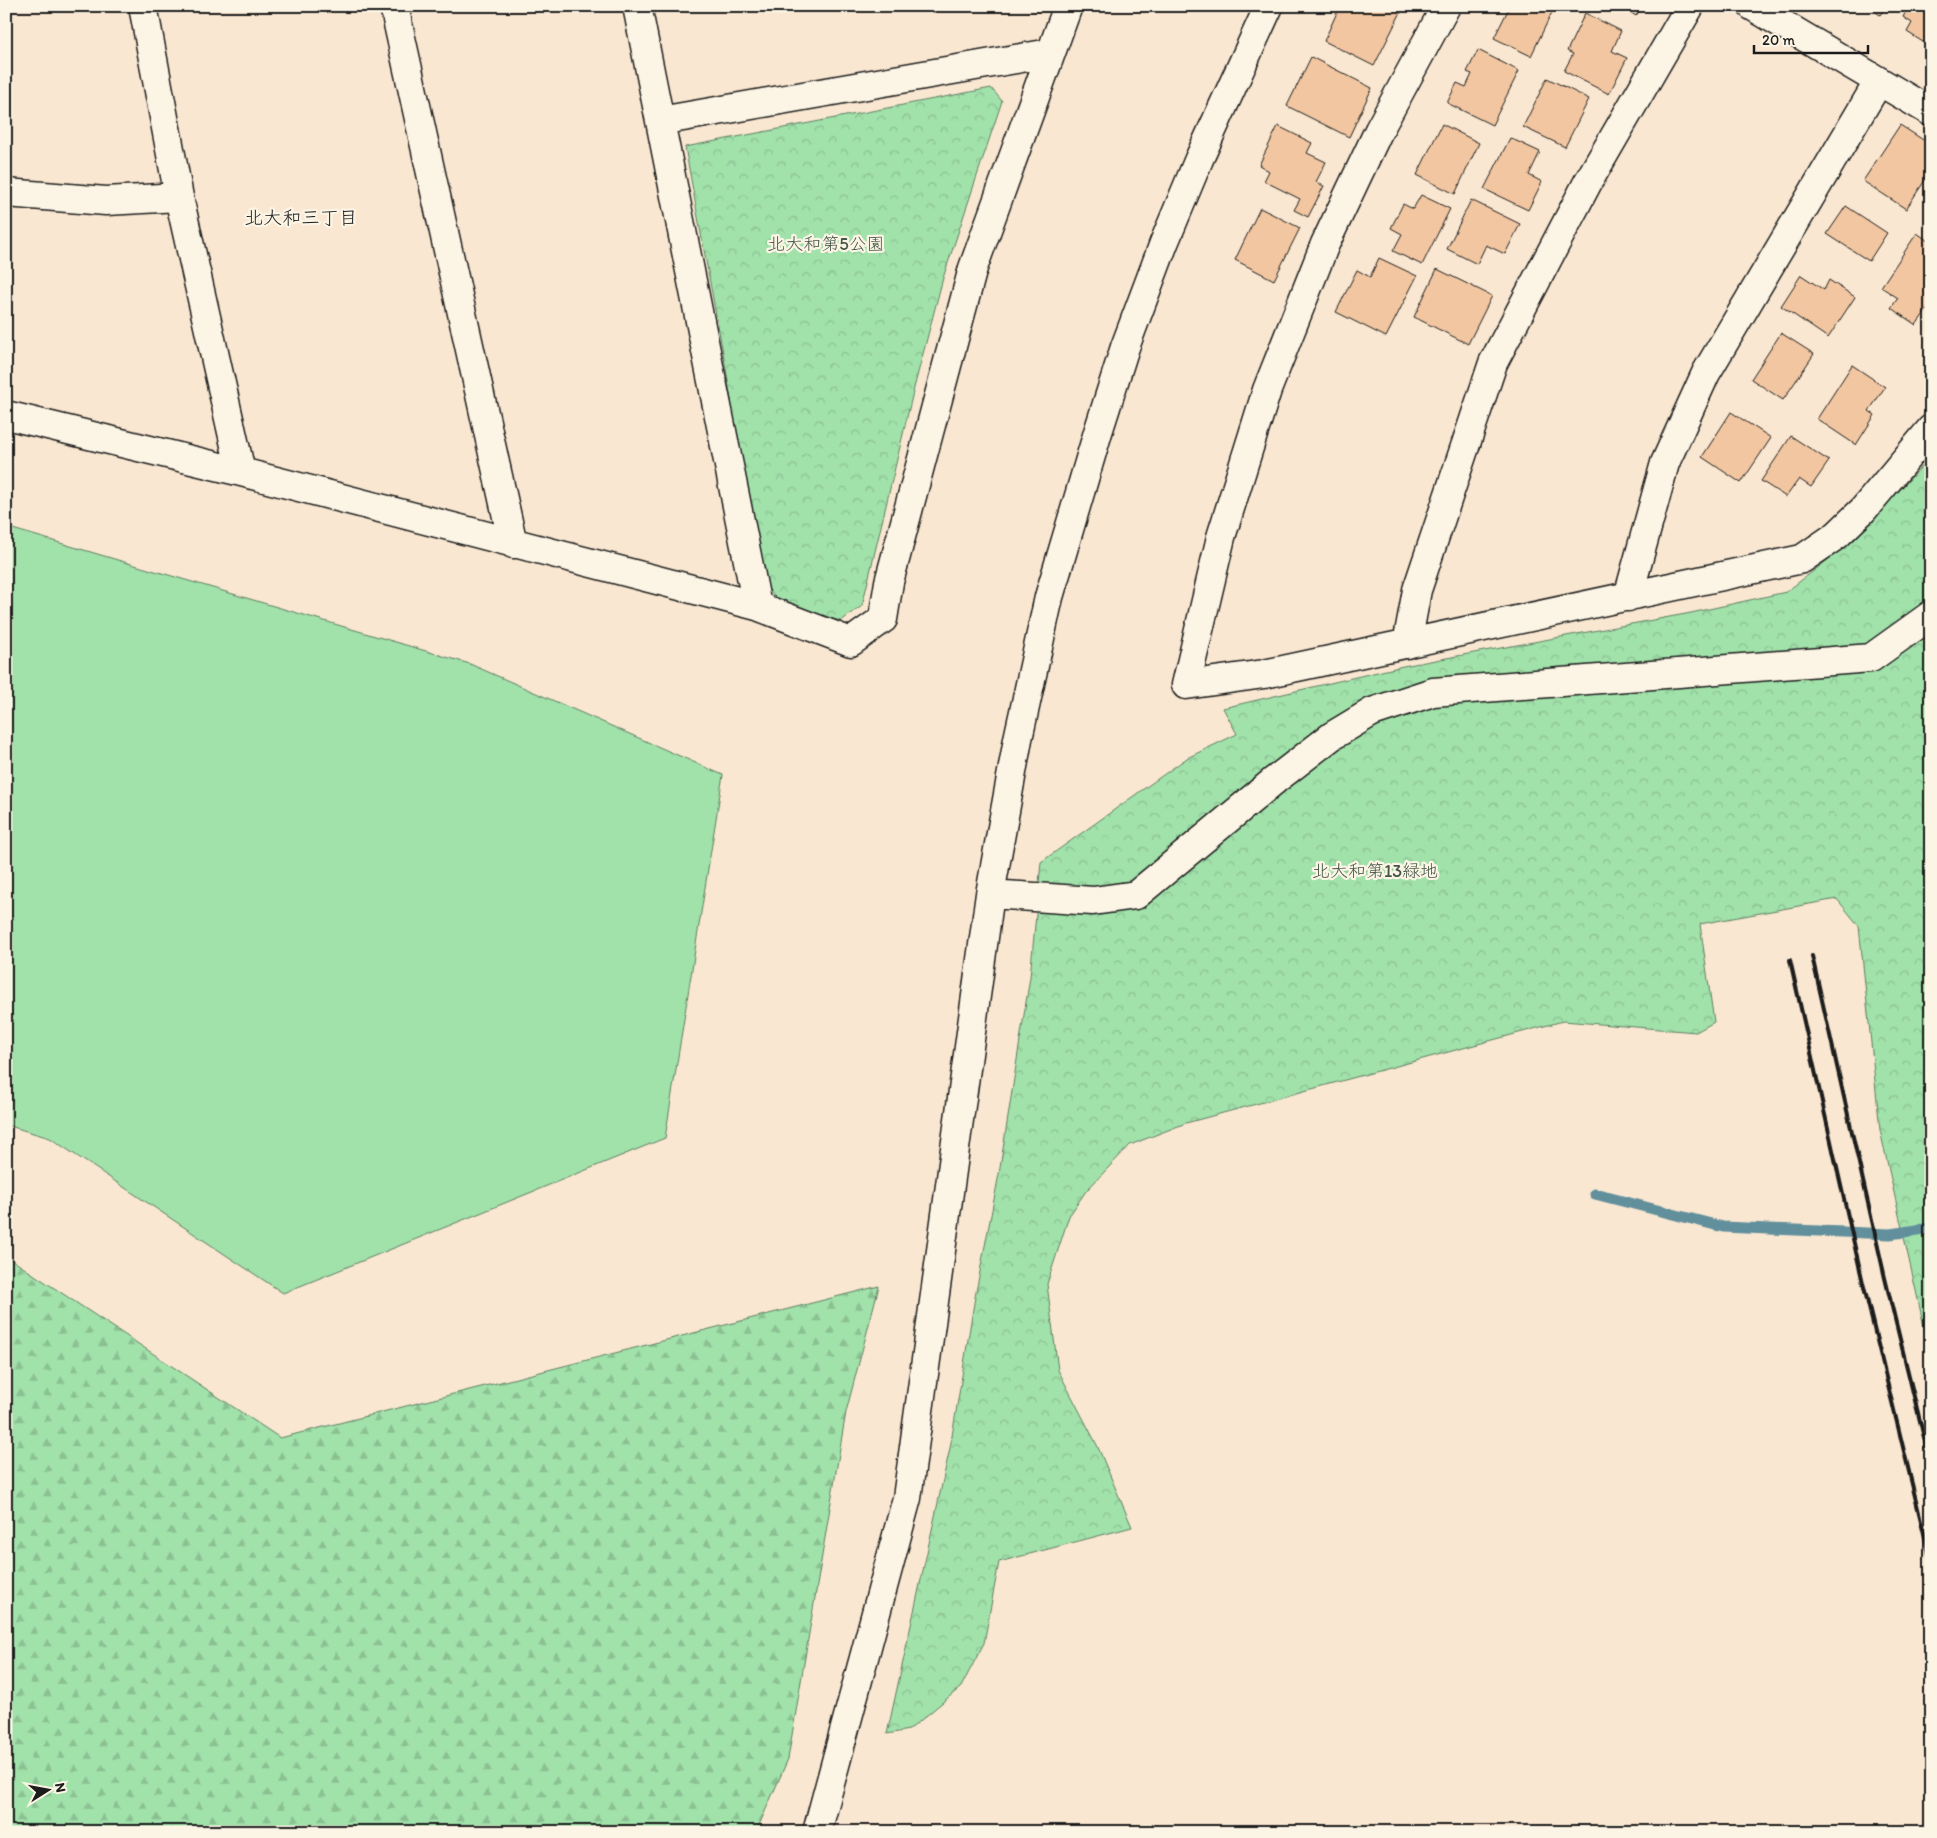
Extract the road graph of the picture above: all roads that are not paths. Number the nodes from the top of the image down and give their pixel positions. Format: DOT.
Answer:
graph roads {
  1 [pos="143,6"];
  2 [pos="394,6"];
  3 [pos="636,6"];
  4 [pos="1068,6"];
  5 [pos="1270,6"];
  6 [pos="1446,6"];
  7 [pos="1690,6"];
  8 [pos="1752,6"];
  9 [pos="1050,53"];
  10 [pos="1878,81"];
  11 [pos="1931,112"];
  12 [pos="660,121"];
  13 [pos="6,193"];
  14 [pos="179,197"];
  15 [pos="6,415"];
  16 [pos="1931,429"];
  17 [pos="241,472"];
  18 [pos="513,544"];
  19 [pos="1628,597"];
  20 [pos="757,606"];
  21 [pos="1931,615"];
  22 [pos="1407,644"];
  23 [pos="990,894"];
  24 [pos="817,1832"];
  1 -- 14 [label="street"];
  2 -- 18 [label="street"];
  3 -- 12 [label="street"];
  4 -- 9 [label="street"];
  5 -- 23 [label="street"];
  6 -- 22 [label="street"];
  7 -- 22 [label="street"];
  8 -- 10 [label="street"];
  9 -- 12 [label="street"];
  9 -- 20 [label="street"];
  10 -- 11 [label="street"];
  10 -- 19 [label="street"];
  12 -- 20 [label="street"];
  13 -- 14 [label="street"];
  14 -- 17 [label="street"];
  15 -- 17 [label="street"];
  16 -- 19 [label="street"];
  17 -- 18 [label="street"];
  18 -- 20 [label="street"];
  19 -- 22 [label="street"];
  21 -- 23 [label="street"];
  23 -- 24 [label="street"];
}
